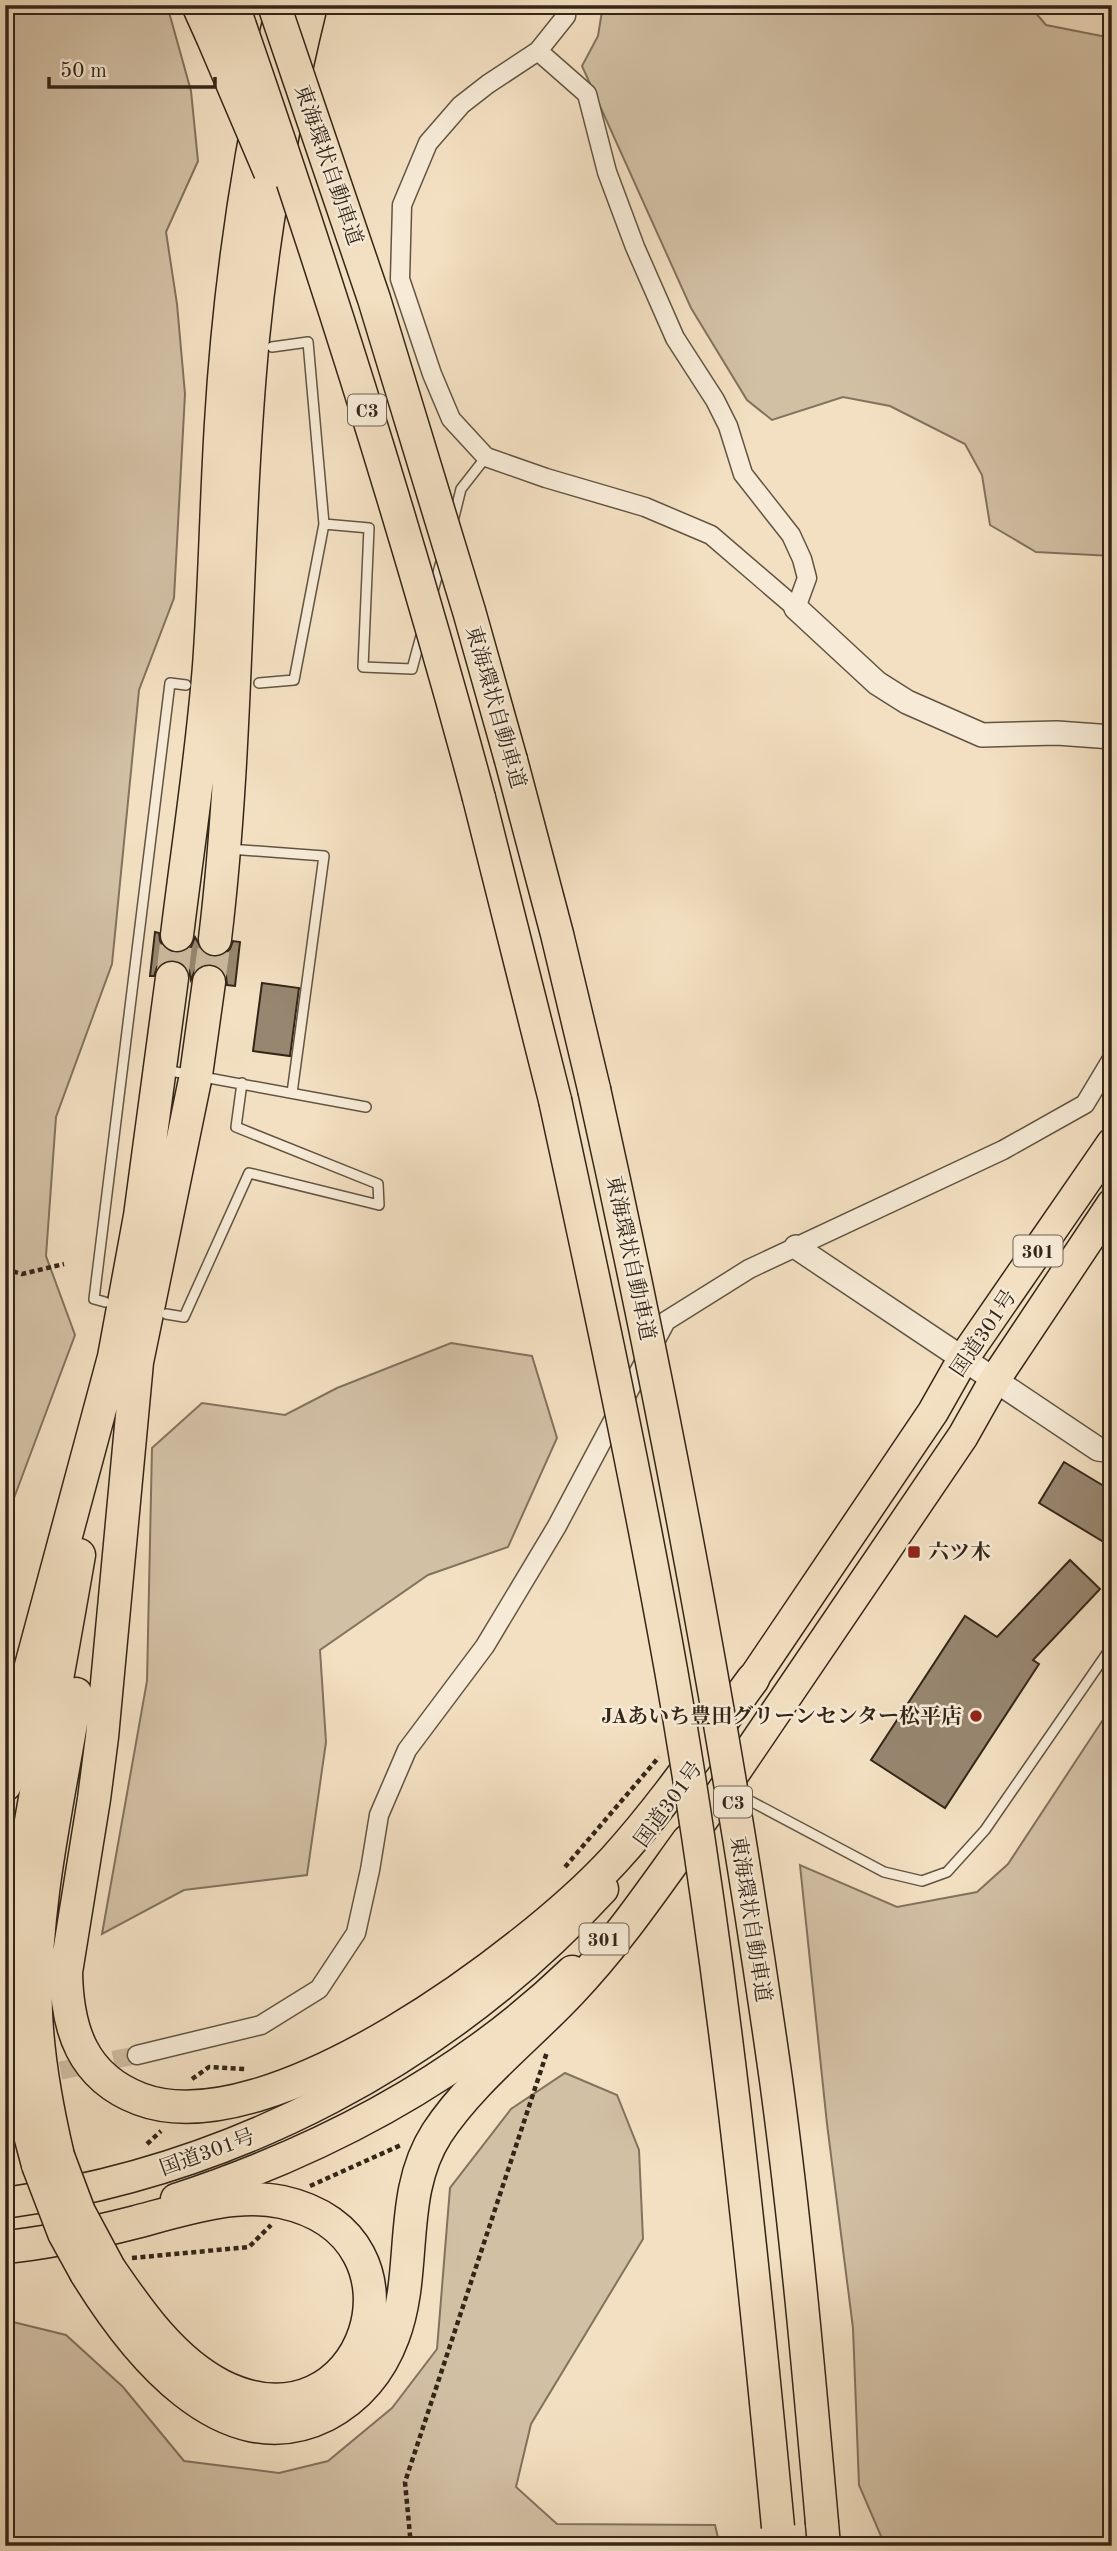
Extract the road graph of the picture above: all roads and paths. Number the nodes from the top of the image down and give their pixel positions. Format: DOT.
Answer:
graph roads {
  1 [pos="198,5"];
  2 [pos="274,5"];
  3 [pos="283,5"];
  4 [pos="311,5"];
  5 [pos="567,5"];
  6 [pos="228,22"];
  7 [pos="538,51"];
  8 [pos="323,144"];
  9 [pos="272,347"];
  10 [pos="486,457"];
  11 [pos="324,524"];
  12 [pos="796,608"];
  13 [pos="258,683"];
  14 [pos="186,685"];
  15 [pos="1112,737"];
  16 [pos="226,849"];
  17 [pos="177,935"];
  18 [pos="215,939"];
  19 [pos="172,978"];
  20 [pos="209,982"];
  21 [pos="1112,1059"];
  22 [pos="159,1069"];
  23 [pos="196,1075"];
  24 [pos="242,1083"];
  25 [pos="292,1093"];
  26 [pos="366,1107"];
  27 [pos="1112,1143"];
  28 [pos="1112,1204"];
  29 [pos="796,1247"];
  30 [pos="64,1264"];
  31 [pos="5,1269"];
  32 [pos="105,1301"];
  33 [pos="166,1314"];
  34 [pos="963,1359"];
  35 [pos="125,1360"];
  36 [pos="994,1381"];
  37 [pos="1112,1451"];
  38 [pos="1112,1646"];
  39 [pos="753,1679"];
  40 [pos="666,1760"];
  41 [pos="5,1785"];
  42 [pos="725,1787"];
  43 [pos="688,1841"];
  44 [pos="564,1869"];
  45 [pos="551,2040"];
  46 [pos="137,2055"];
  47 [pos="251,2069"];
  48 [pos="188,2081"];
  49 [pos="410,2143"];
  50 [pos="302,2194"];
  51 [pos="5,2203"];
  52 [pos="279,2217"];
  53 [pos="5,2240"];
  54 [pos="5,2247"];
  55 [pos="107,2266"];
  56 [pos="823,2534"];
  57 [pos="779,2536"];
  58 [pos="411,2546"];
  1 -- 6 [label="highway, 東海環状自動車道"];
  2 -- 8 [label="highway, 東海環状自動車道 / C3, bridge"];
  3 -- 8 [label="highway, bridge"];
  3 -- 17 [label="highway"];
  4 -- 16 [label="highway"];
  5 -- 7 [label="street"];
  6 -- 57 [label="highway, 東海環状自動車道 / C3, bridge"];
  7 -- 10 [label="street"];
  7 -- 12 [label="street"];
  8 -- 56 [label="highway, 東海環状自動車道 / C3, bridge"];
  9 -- 11 [label="lane"];
  10 -- 11 [label="lane"];
  10 -- 12 [label="street"];
  11 -- 13 [label="lane"];
  12 -- 15 [label="street"];
  14 -- 32 [label="lane"];
  16 -- 18 [label="highway"];
  16 -- 25 [label="lane"];
  19 -- 22 [label="highway"];
  20 -- 23 [label="highway"];
  21 -- 29 [label="street"];
  22 -- 23 [label="lane"];
  22 -- 35 [label="highway"];
  23 -- 24 [label="lane"];
  23 -- 35 [label="highway"];
  24 -- 25 [label="lane"];
  24 -- 33 [label="lane"];
  25 -- 26 [label="lane"];
  27 -- 34 [label="highway, 国道301号 / 301"];
  28 -- 36 [label="highway, 国道301号 / 301"];
  29 -- 34 [label="street"];
  29 -- 46 [label="street"];
  30 -- 31 [label="path"];
  34 -- 36 [label="street"];
  34 -- 39 [label="highway, 国道301号 / 301"];
  35 -- 39 [label="highway"];
  35 -- 41 [label="highway"];
  35 -- 55 [label="highway, bridge"];
  36 -- 37 [label="street"];
  36 -- 42 [label="highway, 国道301号 / 301"];
  38 -- 42 [label="lane"];
  39 -- 51 [label="highway, 国道301号 / 301"];
  40 -- 44 [label="path"];
  42 -- 43 [label="highway, 国道301号 / 301"];
  43 -- 53 [label="highway, 国道301号 / 301"];
  43 -- 55 [label="highway"];
  45 -- 58 [label="path"];
  47 -- 48 [label="path"];
  49 -- 50 [label="path"];
  52 -- 55 [label="path"];
  54 -- 55 [label="highway"];
}
